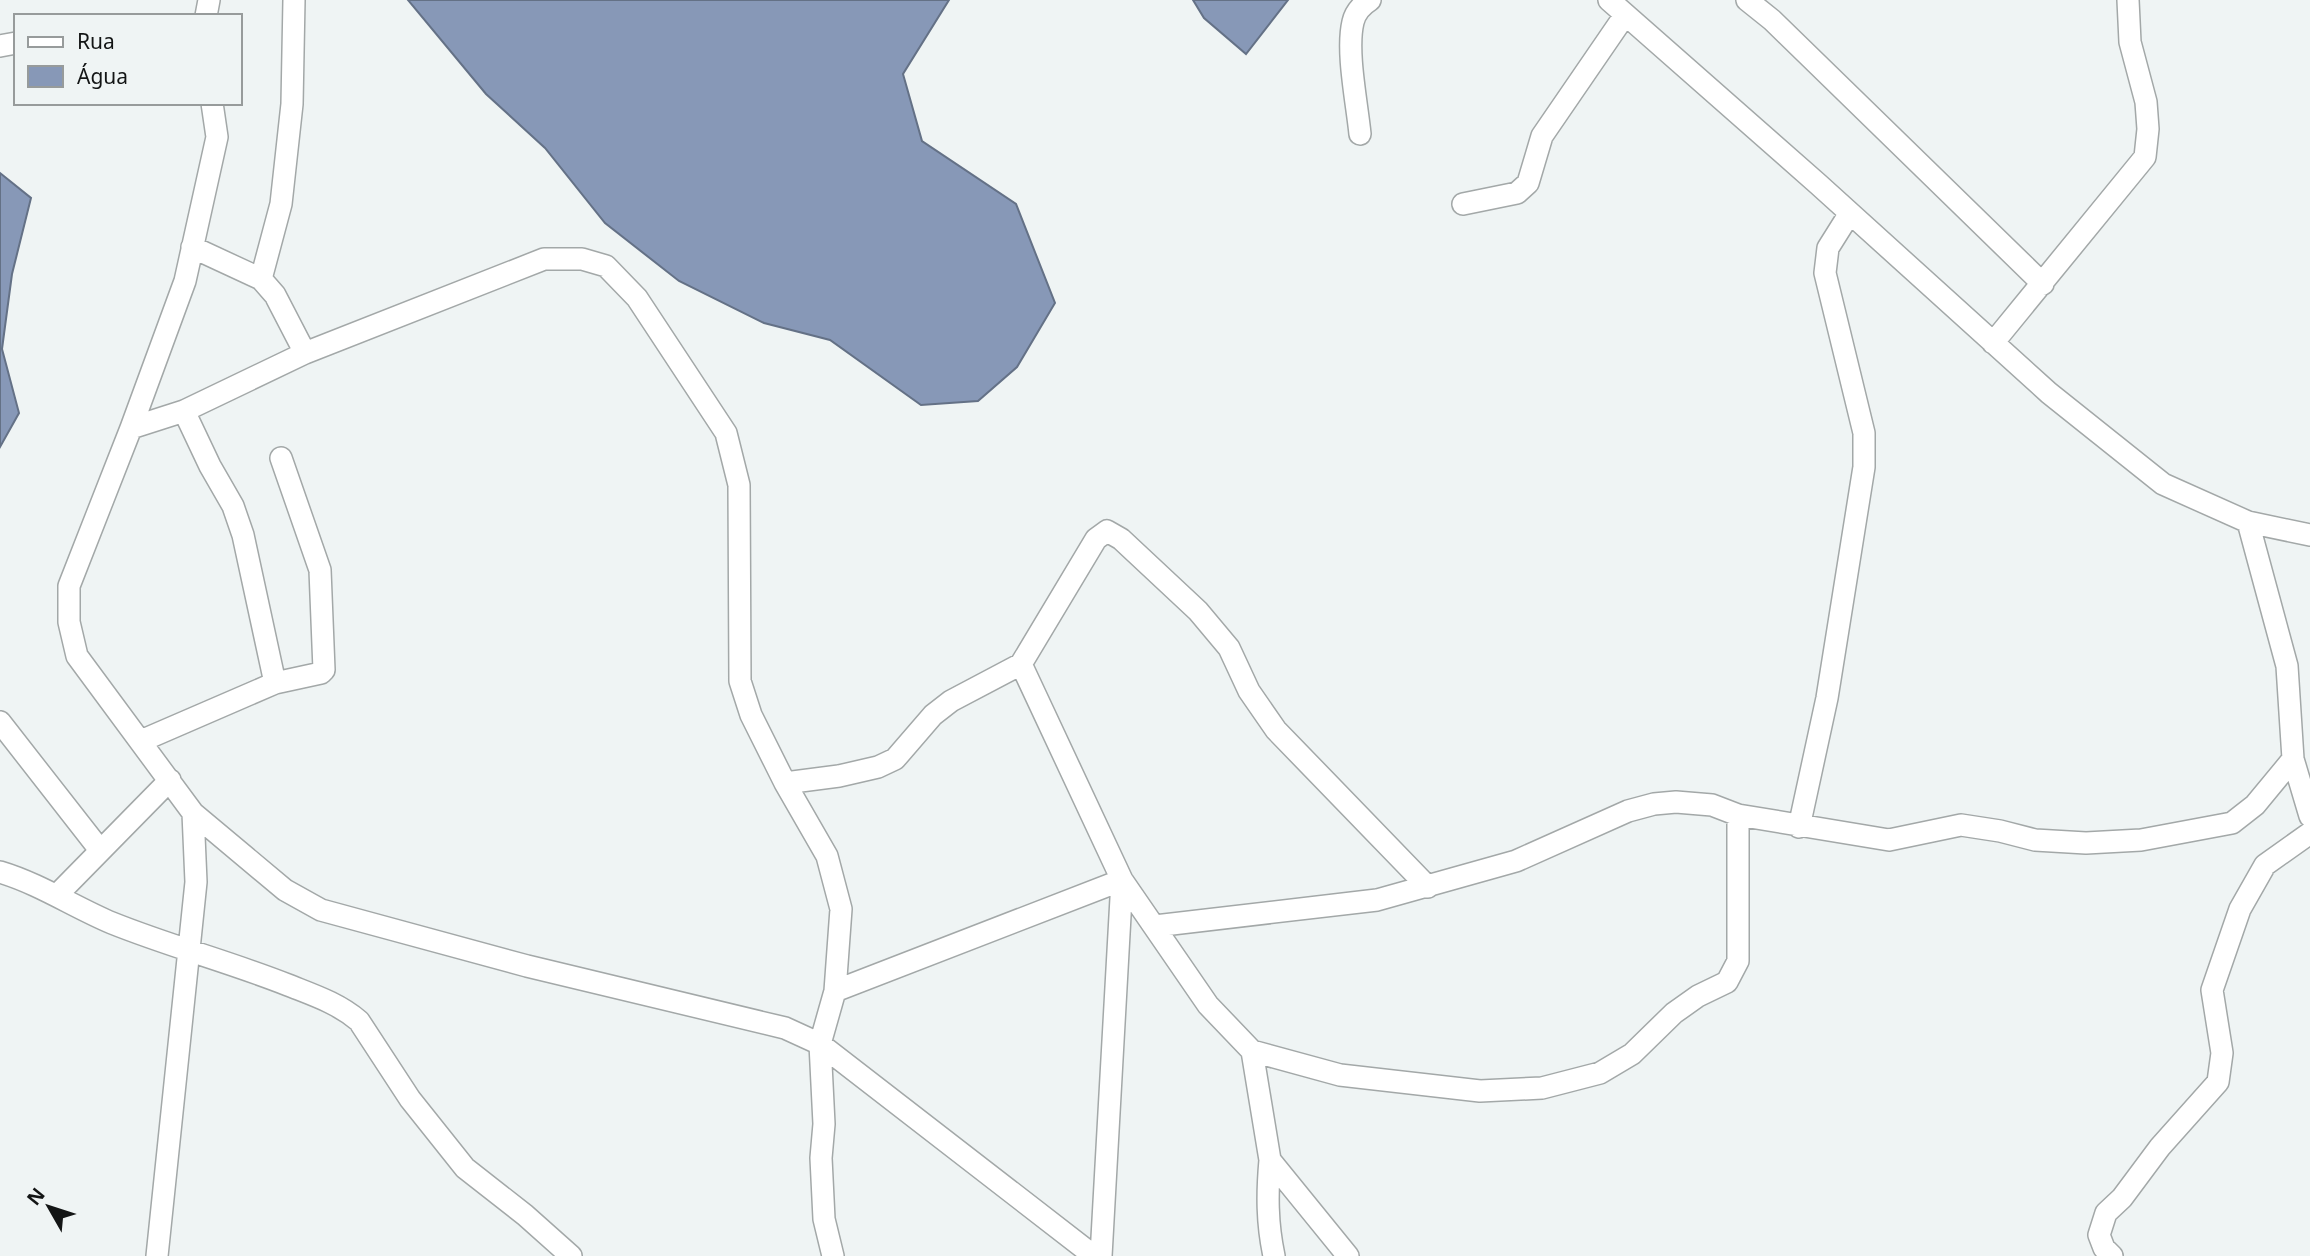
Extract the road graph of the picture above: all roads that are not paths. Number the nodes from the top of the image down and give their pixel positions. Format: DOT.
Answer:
graph roads {
  1 [pos="294,0"];
  2 [pos="1370,0"];
  3 [pos="1609,0"];
  4 [pos="1747,0"];
  5 [pos="2128,0"];
  6 [pos="1625,15"];
  7 [pos="212,105"];
  8 [pos="1360,134"];
  9 [pos="1463,204"];
  10 [pos="1850,213"];
  11 [pos="192,247"];
  12 [pos="261,279"];
  13 [pos="2043,284"];
  14 [pos="1993,343"];
  15 [pos="305,353"];
  16 [pos="184,411"];
  17 [pos="131,428"];
  18 [pos="281,457"];
  19 [pos="2248,522"];
  20 [pos="2310,535"];
  21 [pos="1021,664"];
  22 [pos="275,682"];
  23 [pos="0,722"];
  24 [pos="141,741"];
  25 [pos="2293,759"];
  26 [pos="170,780"];
  27 [pos="785,783"];
  28 [pos="193,813"];
  29 [pos="1738,815"];
  30 [pos="2310,816"];
  31 [pos="1799,827"];
  32 [pos="2310,833"];
  33 [pos="100,850"];
  34 [pos="0,872"];
  35 [pos="1122,880"];
  36 [pos="1428,887"];
  37 [pos="57,895"];
  38 [pos="1155,926"];
  39 [pos="190,950"];
  40 [pos="835,991"];
  41 [pos="820,1044"];
  42 [pos="1252,1051"];
  43 [pos="1270,1160"];
  44 [pos="157,1256"];
  45 [pos="571,1256"];
  46 [pos="833,1256"];
  47 [pos="1094,1256"];
  48 [pos="1101,1256"];
  49 [pos="1274,1256"];
  50 [pos="1348,1256"];
  51 [pos="2112,1256"];
  1 -- 12 [label="street"];
  2 -- 8 [label="street"];
  3 -- 6 [label="street"];
  4 -- 13 [label="street"];
  5 -- 13 [label="street"];
  6 -- 9 [label="street"];
  6 -- 10 [label="street"];
  7 -- 11 [label="street"];
  10 -- 14 [label="street"];
  10 -- 31 [label="street"];
  11 -- 12 [label="street"];
  11 -- 17 [label="street"];
  12 -- 15 [label="street"];
  13 -- 14 [label="street"];
  14 -- 19 [label="street"];
  15 -- 16 [label="street"];
  15 -- 27 [label="street"];
  16 -- 17 [label="street"];
  16 -- 22 [label="street"];
  17 -- 24 [label="street"];
  18 -- 22 [label="street"];
  19 -- 20 [label="street"];
  19 -- 25 [label="street"];
  21 -- 27 [label="street"];
  21 -- 35 [label="street"];
  21 -- 36 [label="street"];
  22 -- 24 [label="street"];
  23 -- 33 [label="street"];
  24 -- 26 [label="street"];
  25 -- 30 [label="street"];
  25 -- 31 [label="street"];
  26 -- 28 [label="street"];
  26 -- 33 [label="street"];
  27 -- 40 [label="street"];
  28 -- 39 [label="street"];
  28 -- 41 [label="street"];
  29 -- 31 [label="street"];
  29 -- 36 [label="street"];
  29 -- 42 [label="street"];
  32 -- 51 [label="street"];
  33 -- 37 [label="street"];
  34 -- 37 [label="street"];
  35 -- 38 [label="street"];
  35 -- 40 [label="street"];
  35 -- 48 [label="street"];
  36 -- 38 [label="street"];
  37 -- 39 [label="street"];
  38 -- 42 [label="street"];
  39 -- 44 [label="street"];
  39 -- 45 [label="street"];
  40 -- 41 [label="street"];
  41 -- 46 [label="street"];
  41 -- 47 [label="street"];
  42 -- 43 [label="street"];
  43 -- 49 [label="street"];
  43 -- 50 [label="street"];
}
